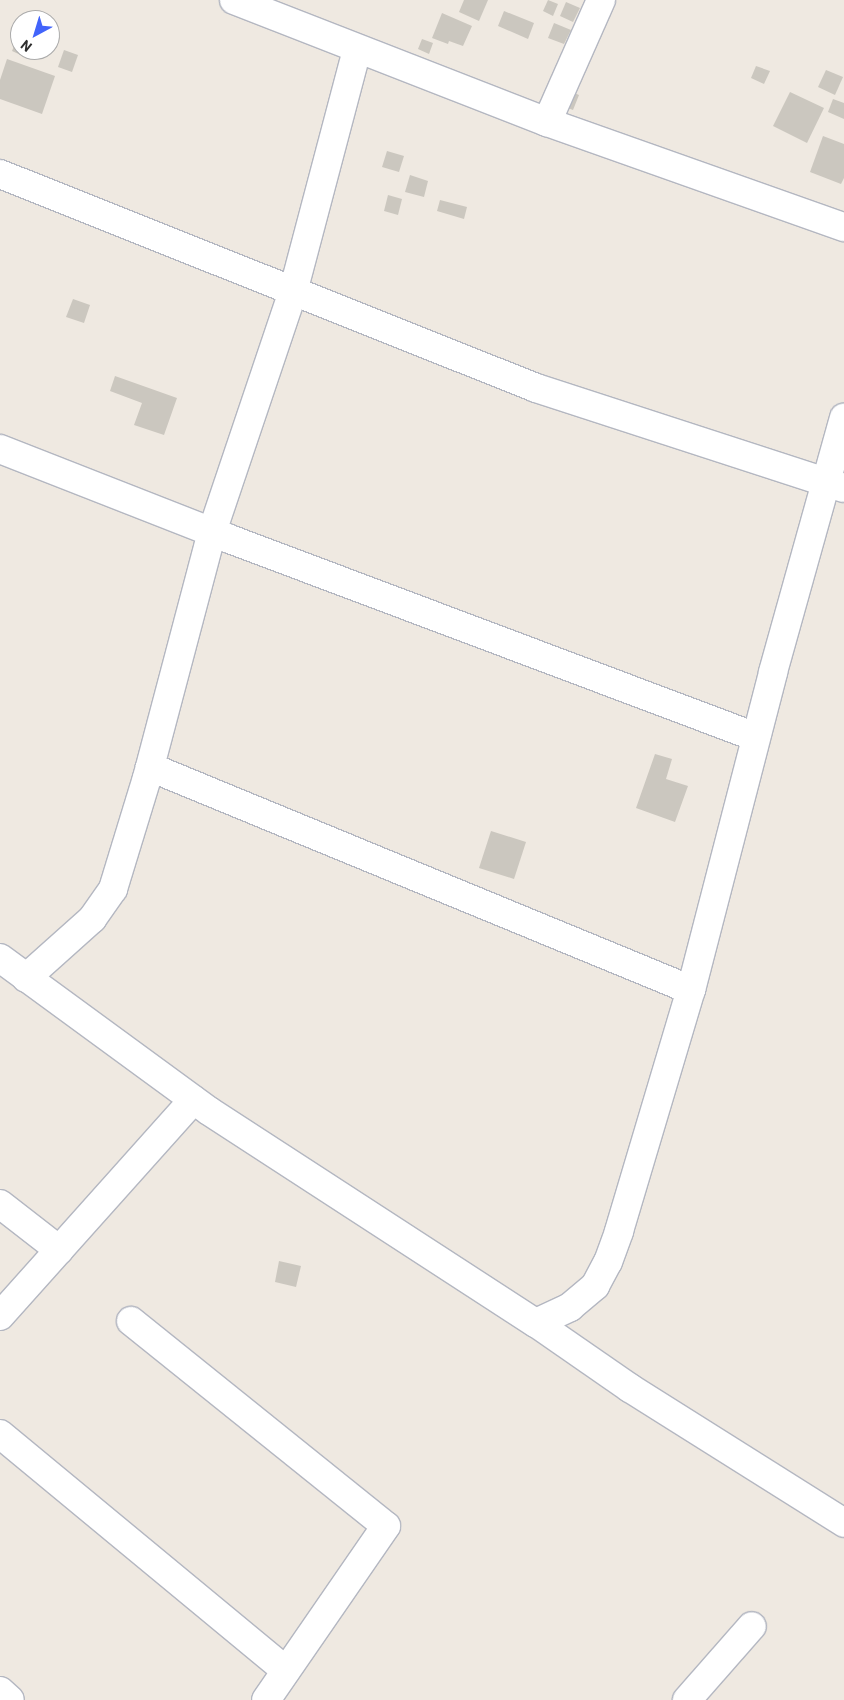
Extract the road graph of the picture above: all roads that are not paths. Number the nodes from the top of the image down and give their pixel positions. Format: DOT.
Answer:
graph roads {
  1 [pos="234,0"];
  2 [pos="601,0"];
  3 [pos="357,50"];
  4 [pos="547,122"];
  5 [pos="0,174"];
  6 [pos="844,227"];
  7 [pos="294,292"];
  8 [pos="844,418"];
  9 [pos="0,449"];
  10 [pos="835,486"];
  11 [pos="212,532"];
  12 [pos="756,737"];
  13 [pos="150,767"];
  14 [pos="0,958"];
  15 [pos="26,978"];
  16 [pos="691,990"];
  17 [pos="193,1100"];
  18 [pos="0,1204"];
  19 [pos="59,1250"];
  20 [pos="0,1316"];
  21 [pos="131,1321"];
  22 [pos="536,1323"];
  23 [pos="0,1434"];
  24 [pos="844,1523"];
  25 [pos="752,1626"];
  26 [pos="286,1671"];
  27 [pos="0,1691"];
  28 [pos="10,1700"];
  29 [pos="266,1700"];
  30 [pos="687,1700"];
  1 -- 3 [label="street"];
  2 -- 4 [label="street"];
  3 -- 4 [label="street"];
  3 -- 7 [label="street"];
  4 -- 6 [label="street"];
  5 -- 7 [label="street"];
  7 -- 10 [label="street"];
  7 -- 11 [label="street"];
  8 -- 10 [label="street"];
  9 -- 11 [label="street"];
  10 -- 12 [label="street"];
  11 -- 12 [label="street"];
  11 -- 13 [label="street"];
  12 -- 16 [label="street"];
  13 -- 15 [label="street"];
  13 -- 16 [label="street"];
  14 -- 15 [label="street"];
  15 -- 17 [label="street"];
  16 -- 22 [label="street"];
  17 -- 19 [label="street"];
  17 -- 22 [label="street"];
  18 -- 19 [label="street"];
  19 -- 20 [label="street"];
  21 -- 26 [label="street"];
  22 -- 24 [label="street"];
  23 -- 26 [label="street"];
  25 -- 30 [label="street"];
  26 -- 29 [label="street"];
  27 -- 28 [label="street"];
}
